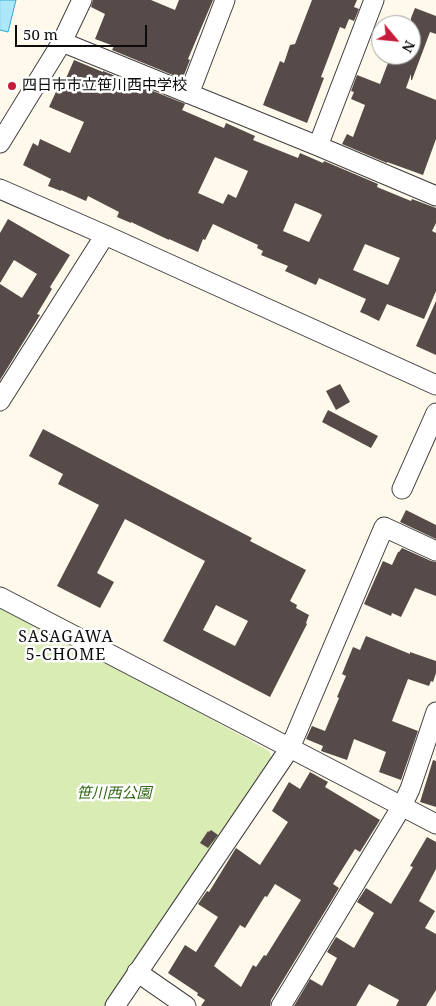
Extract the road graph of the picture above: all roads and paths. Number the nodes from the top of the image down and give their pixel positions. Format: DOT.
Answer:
graph roads {
  1 [pos="82,0"];
  2 [pos="225,0"];
  3 [pos="374,0"];
  4 [pos="62,42"];
  5 [pos="189,94"];
  6 [pos="0,143"];
  7 [pos="318,146"];
  8 [pos="0,189"];
  9 [pos="436,196"];
  10 [pos="105,235"];
  11 [pos="436,385"];
  12 [pos="0,401"];
  13 [pos="436,413"];
  14 [pos="402,488"];
  15 [pos="436,551"];
  16 [pos="0,597"];
  17 [pos="436,712"];
  18 [pos="290,748"];
  19 [pos="402,806"];
  20 [pos="436,824"];
  21 [pos="137,972"];
  22 [pos="115,1006"];
  23 [pos="186,1006"];
  24 [pos="281,1006"];
  1 -- 4 [label="street"];
  2 -- 5 [label="street"];
  3 -- 7 [label="street"];
  4 -- 5 [label="street"];
  4 -- 6 [label="street"];
  5 -- 7 [label="street"];
  7 -- 9 [label="street"];
  8 -- 10 [label="street"];
  10 -- 11 [label="street"];
  10 -- 12 [label="street"];
  13 -- 14 [label="street"];
  15 -- 18 [label="street"];
  16 -- 18 [label="street"];
  17 -- 19 [label="street"];
  18 -- 19 [label="street"];
  18 -- 21 [label="street"];
  19 -- 20 [label="street"];
  19 -- 24 [label="street"];
  21 -- 22 [label="street"];
  21 -- 23 [label="street"];
}
